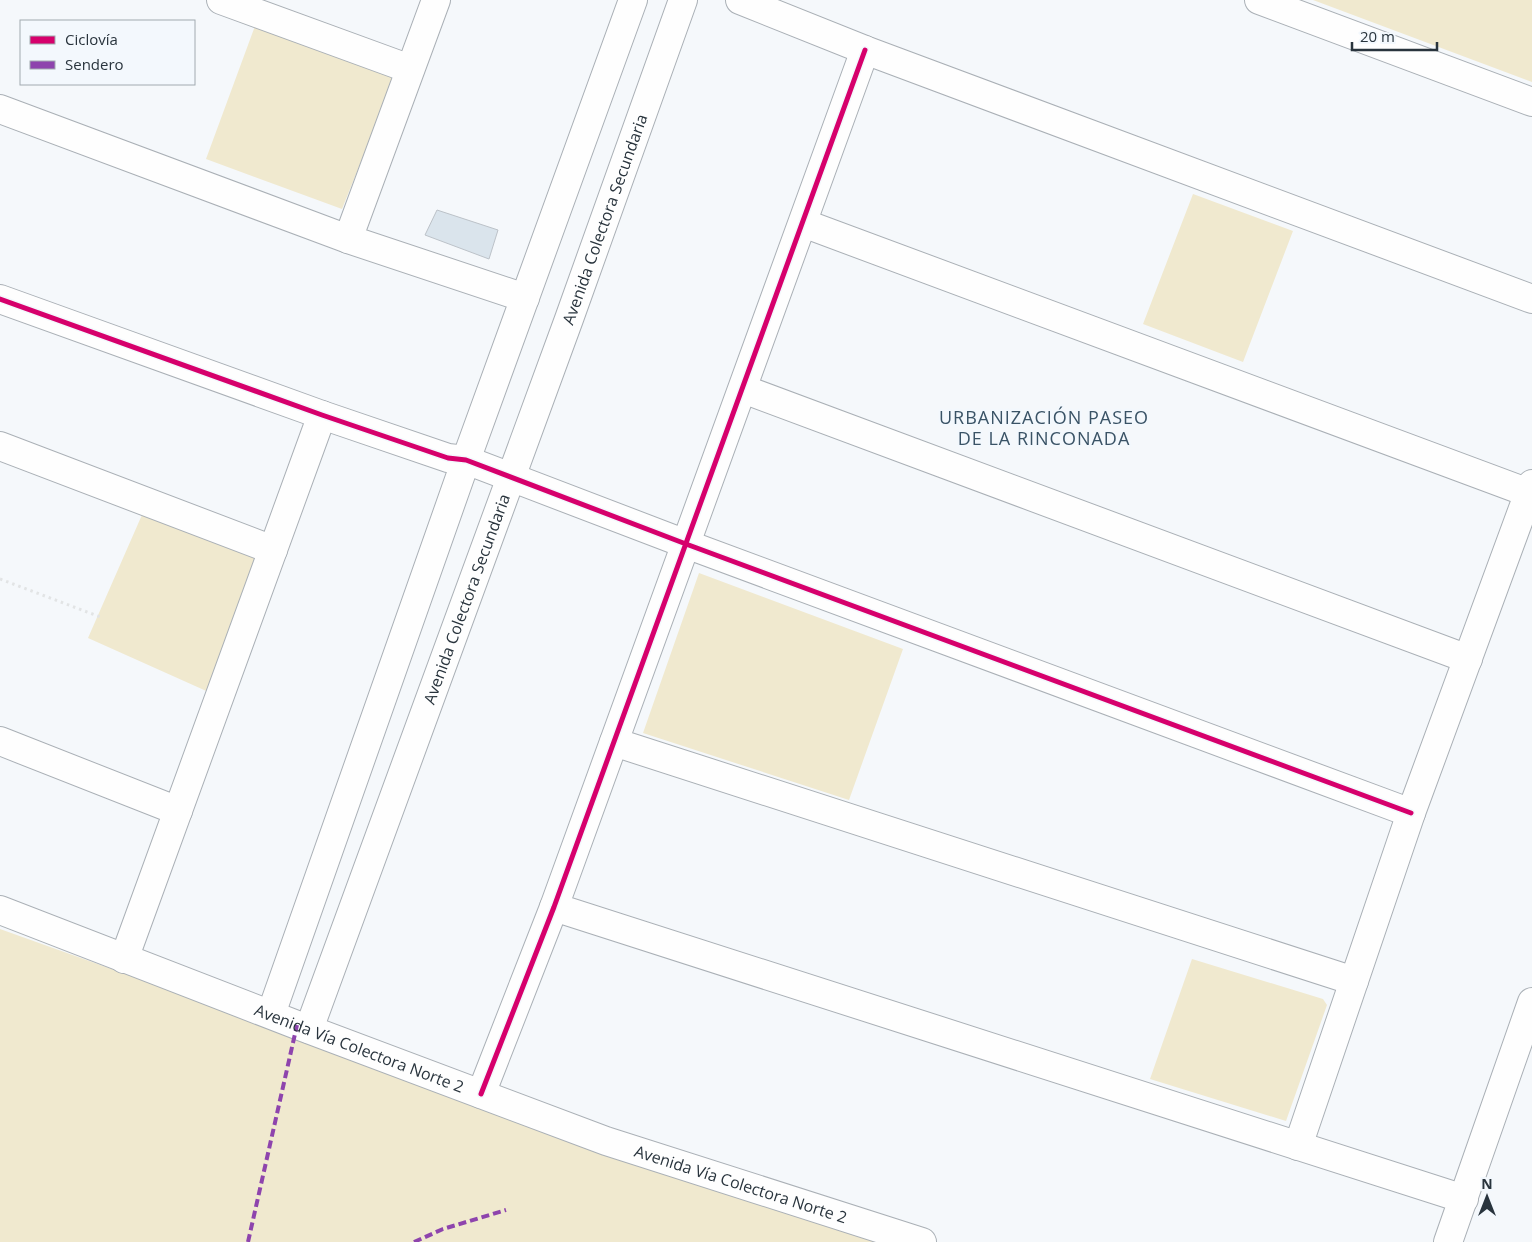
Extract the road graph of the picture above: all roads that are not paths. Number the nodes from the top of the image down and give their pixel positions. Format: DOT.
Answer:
graph roads {
  1 [pos="221,0"];
  2 [pos="436,0"];
  3 [pos="633,0"];
  4 [pos="683,0"];
  5 [pos="740,0"];
  6 [pos="1259,0"];
  7 [pos="865,50"];
  8 [pos="410,69"];
  9 [pos="1532,102"];
  10 [pos="0,109"];
  11 [pos="802,223"];
  12 [pos="348,239"];
  13 [pos="525,298"];
  14 [pos="1532,298"];
  15 [pos="0,299"];
  16 [pos="742,389"];
  17 [pos="322,415"];
  18 [pos="0,446"];
  19 [pos="466,460"];
  20 [pos="510,477"];
  21 [pos="1530,489"];
  22 [pos="686,544"];
  23 [pos="273,550"];
  24 [pos="1468,659"];
  25 [pos="0,741"];
  26 [pos="614,742"];
  27 [pos="178,811"];
  28 [pos="1411,813"];
  29 [pos="554,907"];
  30 [pos="0,910"];
  31 [pos="124,959"];
  32 [pos="1354,981"];
  33 [pos="1532,1002"];
  34 [pos="271,1014"];
  35 [pos="309,1029"];
  36 [pos="481,1094"];
  37 [pos="1298,1146"];
  38 [pos="1464,1200"];
  39 [pos="922,1242"];
  40 [pos="1448,1242"];
  1 -- 8 [label="street"];
  2 -- 8 [label="street"];
  3 -- 13 [label="street"];
  4 -- 20 [label="street, Avenida Colectora Secundaria"];
  5 -- 7 [label="street"];
  6 -- 9 [label="street"];
  7 -- 11 [label="street"];
  7 -- 14 [label="street"];
  8 -- 12 [label="street"];
  10 -- 12 [label="street"];
  11 -- 16 [label="street"];
  11 -- 21 [label="street"];
  12 -- 13 [label="street"];
  13 -- 19 [label="street"];
  15 -- 17 [label="street"];
  16 -- 22 [label="street"];
  16 -- 24 [label="street"];
  17 -- 19 [label="street"];
  17 -- 23 [label="street"];
  18 -- 23 [label="street"];
  19 -- 20 [label="street"];
  19 -- 34 [label="street"];
  20 -- 22 [label="street"];
  20 -- 35 [label="street, Avenida Colectora Secundaria"];
  21 -- 24 [label="street"];
  22 -- 26 [label="street"];
  22 -- 28 [label="street"];
  23 -- 27 [label="street"];
  24 -- 28 [label="street"];
  25 -- 27 [label="street"];
  26 -- 29 [label="street"];
  26 -- 32 [label="street"];
  27 -- 31 [label="street"];
  28 -- 32 [label="street"];
  29 -- 36 [label="street"];
  29 -- 37 [label="street"];
  30 -- 31 [label="street, Avenida Vía Colectora Norte 2"];
  31 -- 34 [label="street, Avenida Vía Colectora Norte 2"];
  32 -- 37 [label="street"];
  33 -- 38 [label="street"];
  34 -- 35 [label="street, Avenida Vía Colectora Norte 2"];
  35 -- 36 [label="street, Avenida Vía Colectora Norte 2"];
  36 -- 39 [label="street, Avenida Vía Colectora Norte 2"];
  37 -- 38 [label="street"];
  38 -- 40 [label="street"];
}
